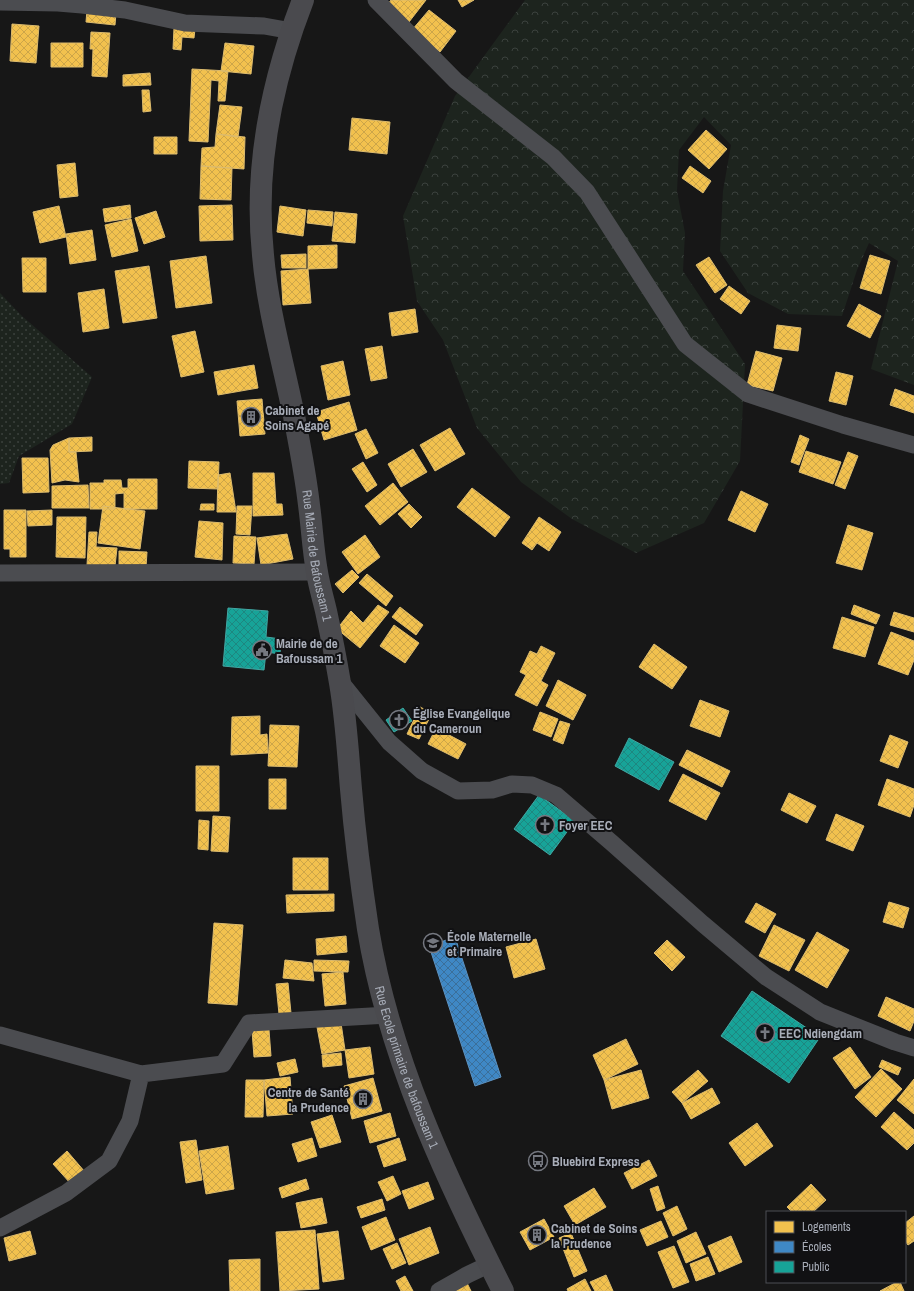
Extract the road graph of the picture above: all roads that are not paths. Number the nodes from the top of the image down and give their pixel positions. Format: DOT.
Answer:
graph roads {
  1 [pos="303,0"];
  2 [pos="376,0"];
  3 [pos="0,2"];
  4 [pos="292,31"];
  5 [pos="914,445"];
  6 [pos="317,572"];
  7 [pos="0,573"];
  8 [pos="340,681"];
  9 [pos="358,858"];
  10 [pos="388,1016"];
  11 [pos="0,1035"];
  12 [pos="914,1048"];
  13 [pos="141,1074"];
  14 [pos="0,1228"];
  15 [pos="490,1264"];
  16 [pos="439,1291"];
  17 [pos="503,1291"];
  1 -- 4 [label="street, Rue Mairie de Bafoussam 1"];
  2 -- 5 [label="street"];
  3 -- 4 [label="street"];
  4 -- 6 [label="street, Rue Mairie de Bafoussam 1"];
  6 -- 7 [label="street"];
  6 -- 8 [label="street, Rue Mairie de Bafoussam 1"];
  8 -- 9 [label="street, Rue Mairie de Bafoussam 1"];
  8 -- 12 [label="street"];
  9 -- 10 [label="street, Rue Ecole primaire de bafoussam 1"];
  10 -- 13 [label="street"];
  10 -- 15 [label="street, Rue Ecole primaire de bafoussam 1"];
  11 -- 13 [label="street"];
  13 -- 14 [label="street"];
  15 -- 16 [label="street"];
  15 -- 17 [label="street, Rue Ecole primaire de bafoussam 1"];
}
